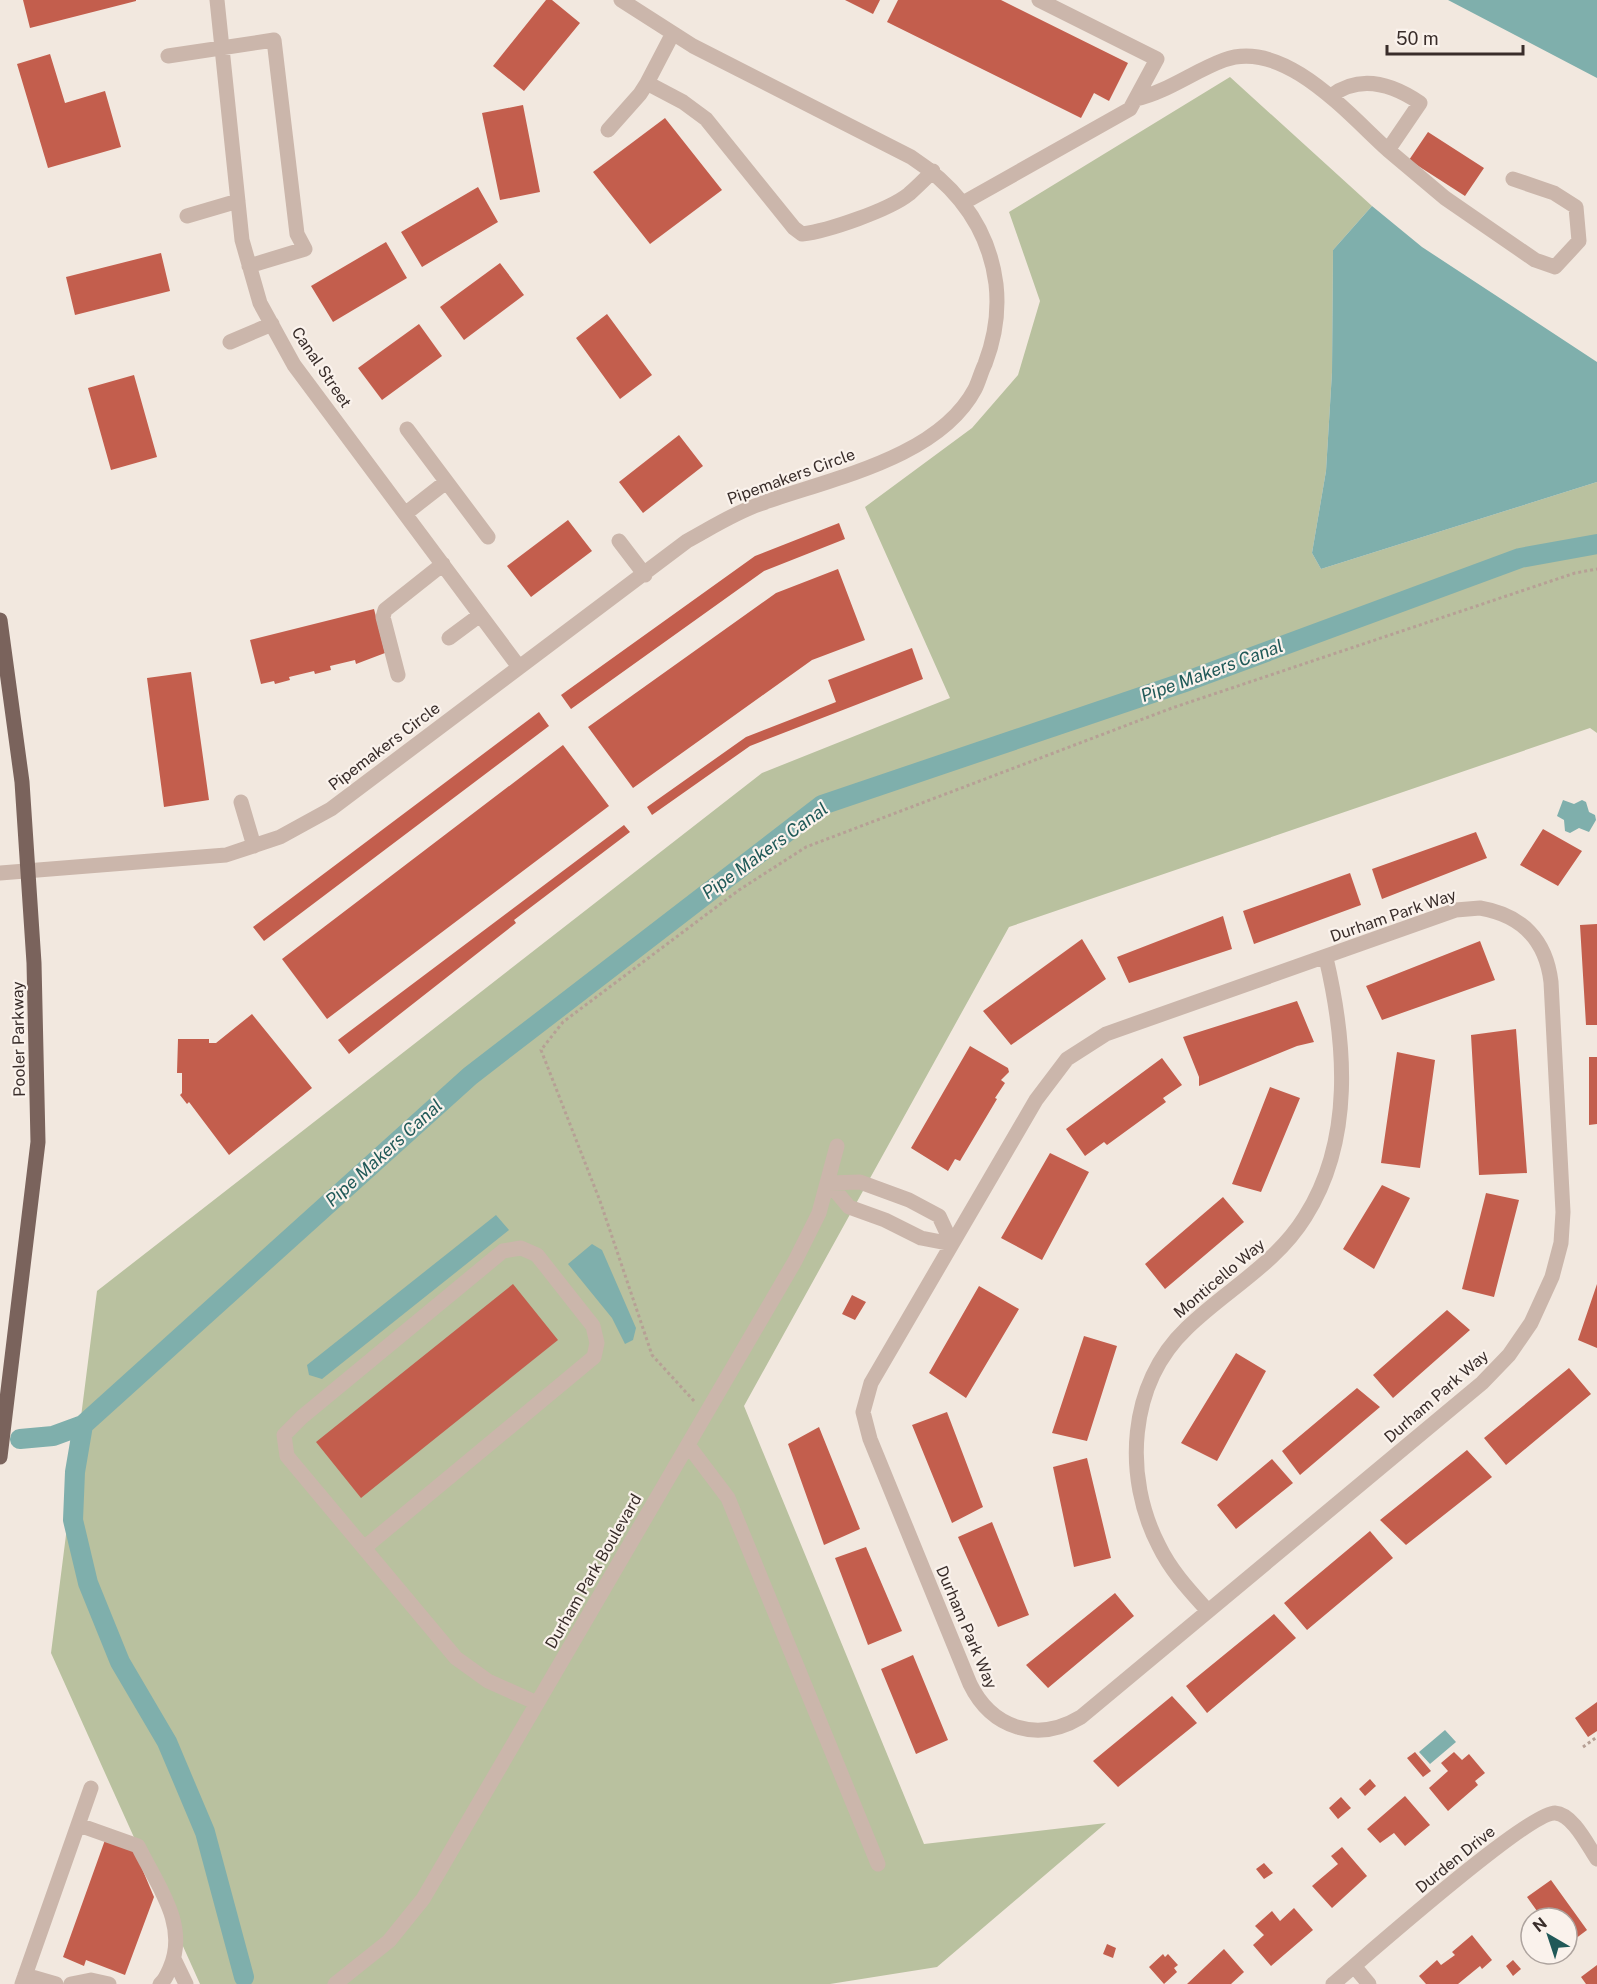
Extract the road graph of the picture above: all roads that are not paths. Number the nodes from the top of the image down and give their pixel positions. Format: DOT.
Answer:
graph roads {
  1 [pos="217,0"];
  2 [pos="621,0"];
  3 [pos="1040,0"];
  4 [pos="672,35"];
  5 [pos="223,47"];
  6 [pos="168,56"];
  7 [pos="647,83"];
  8 [pos="1330,96"];
  9 [pos="1136,99"];
  10 [pos="608,130"];
  11 [pos="1388,150"];
  12 [pos="933,171"];
  13 [pos="1513,179"];
  14 [pos="238,201"];
  15 [pos="963,203"];
  16 [pos="187,216"];
  17 [pos="249,266"];
  18 [pos="272,324"];
  19 [pos="230,342"];
  20 [pos="407,429"];
  21 [pos="446,482"];
  22 [pos="405,514"];
  23 [pos="488,537"];
  24 [pos="619,541"];
  25 [pos="443,564"];
  26 [pos="645,574"];
  27 [pos="480,615"];
  28 [pos="0,620"];
  29 [pos="449,638"];
  30 [pos="519,667"];
  31 [pos="398,675"];
  32 [pos="241,802"];
  33 [pos="254,846"];
  34 [pos="28,871"];
  35 [pos="0,873"];
  36 [pos="1326,958"];
  37 [pos="837,1146"];
  38 [pos="829,1183"];
  39 [pos="887,1191"];
  40 [pos="877,1217"];
  41 [pos="952,1244"];
  42 [pos="688,1444"];
  43 [pos="0,1457"];
  44 [pos="364,1548"];
  45 [pos="1208,1611"];
  46 [pos="537,1702"];
  47 [pos="91,1788"];
  48 [pos="79,1825"];
  49 [pos="1597,1859"];
  50 [pos="878,1864"];
  51 [pos="174,1959"];
  52 [pos="1354,1966"];
  53 [pos="24,1980"];
  54 [pos="56,1984"];
  55 [pos="71,1984"];
  56 [pos="109,1984"];
  57 [pos="160,1984"];
  58 [pos="186,1984"];
  59 [pos="335,1984"];
  60 [pos="1333,1984"];
  61 [pos="1369,1984"];
  1 -- 5 [label="street, Canal Street"];
  2 -- 4 [label="street, Pipemakers Circle"];
  3 -- 9 [label="street"];
  4 -- 7 [label="street"];
  4 -- 12 [label="street, Pipemakers Circle"];
  5 -- 6 [label="street"];
  5 -- 14 [label="street, Canal Street"];
  5 -- 17 [label="street"];
  7 -- 10 [label="street"];
  7 -- 12 [label="street"];
  8 -- 9 [label="street"];
  8 -- 11 [label="street"];
  8 -- 11 [label="street"];
  9 -- 15 [label="street"];
  11 -- 13 [label="street"];
  12 -- 15 [label="street, Pipemakers Circle"];
  14 -- 16 [label="street"];
  14 -- 17 [label="street, Canal Street"];
  15 -- 26 [label="street, Pipemakers Circle"];
  17 -- 18 [label="street, Canal Street"];
  18 -- 19 [label="street"];
  18 -- 22 [label="street, Canal Street"];
  20 -- 21 [label="street"];
  21 -- 22 [label="street"];
  21 -- 23 [label="street"];
  22 -- 25 [label="street, Canal Street"];
  24 -- 26 [label="street"];
  25 -- 27 [label="street, Canal Street"];
  25 -- 31 [label="street"];
  26 -- 30 [label="street, Pipemakers Circle"];
  27 -- 29 [label="street"];
  27 -- 30 [label="street, Canal Street"];
  28 -- 34 [label="main road, Pooler Parkway"];
  30 -- 33 [label="street, Pipemakers Circle"];
  32 -- 33 [label="street"];
  33 -- 34 [label="street, Pipemakers Circle"];
  34 -- 35 [label="street, Pipemakers Circle"];
  34 -- 43 [label="main road, Pooler Parkway"];
  36 -- 41 [label="street, Durham Park Way"];
  36 -- 45 [label="street, Monticello Way"];
  36 -- 45 [label="street, Durham Park Way"];
  37 -- 38 [label="street, Durham Park Boulevard"];
  38 -- 39 [label="street"];
  38 -- 40 [label="street"];
  38 -- 42 [label="street, Durham Park Boulevard"];
  39 -- 40 [label="street"];
  39 -- 41 [label="street"];
  40 -- 41 [label="street"];
  41 -- 45 [label="street, Durham Park Way"];
  42 -- 46 [label="street, Durham Park Boulevard"];
  42 -- 50 [label="street"];
  44 -- 44 [label="street"];
  44 -- 46 [label="street"];
  46 -- 59 [label="street, Durham Park Boulevard"];
  47 -- 48 [label="street"];
  48 -- 51 [label="street"];
  48 -- 53 [label="street"];
  49 -- 52 [label="street, Durden Drive"];
  51 -- 57 [label="street"];
  51 -- 58 [label="street"];
  52 -- 60 [label="street, Durden Drive"];
  52 -- 61 [label="street"];
  53 -- 54 [label="street"];
  55 -- 56 [label="street"];
}
